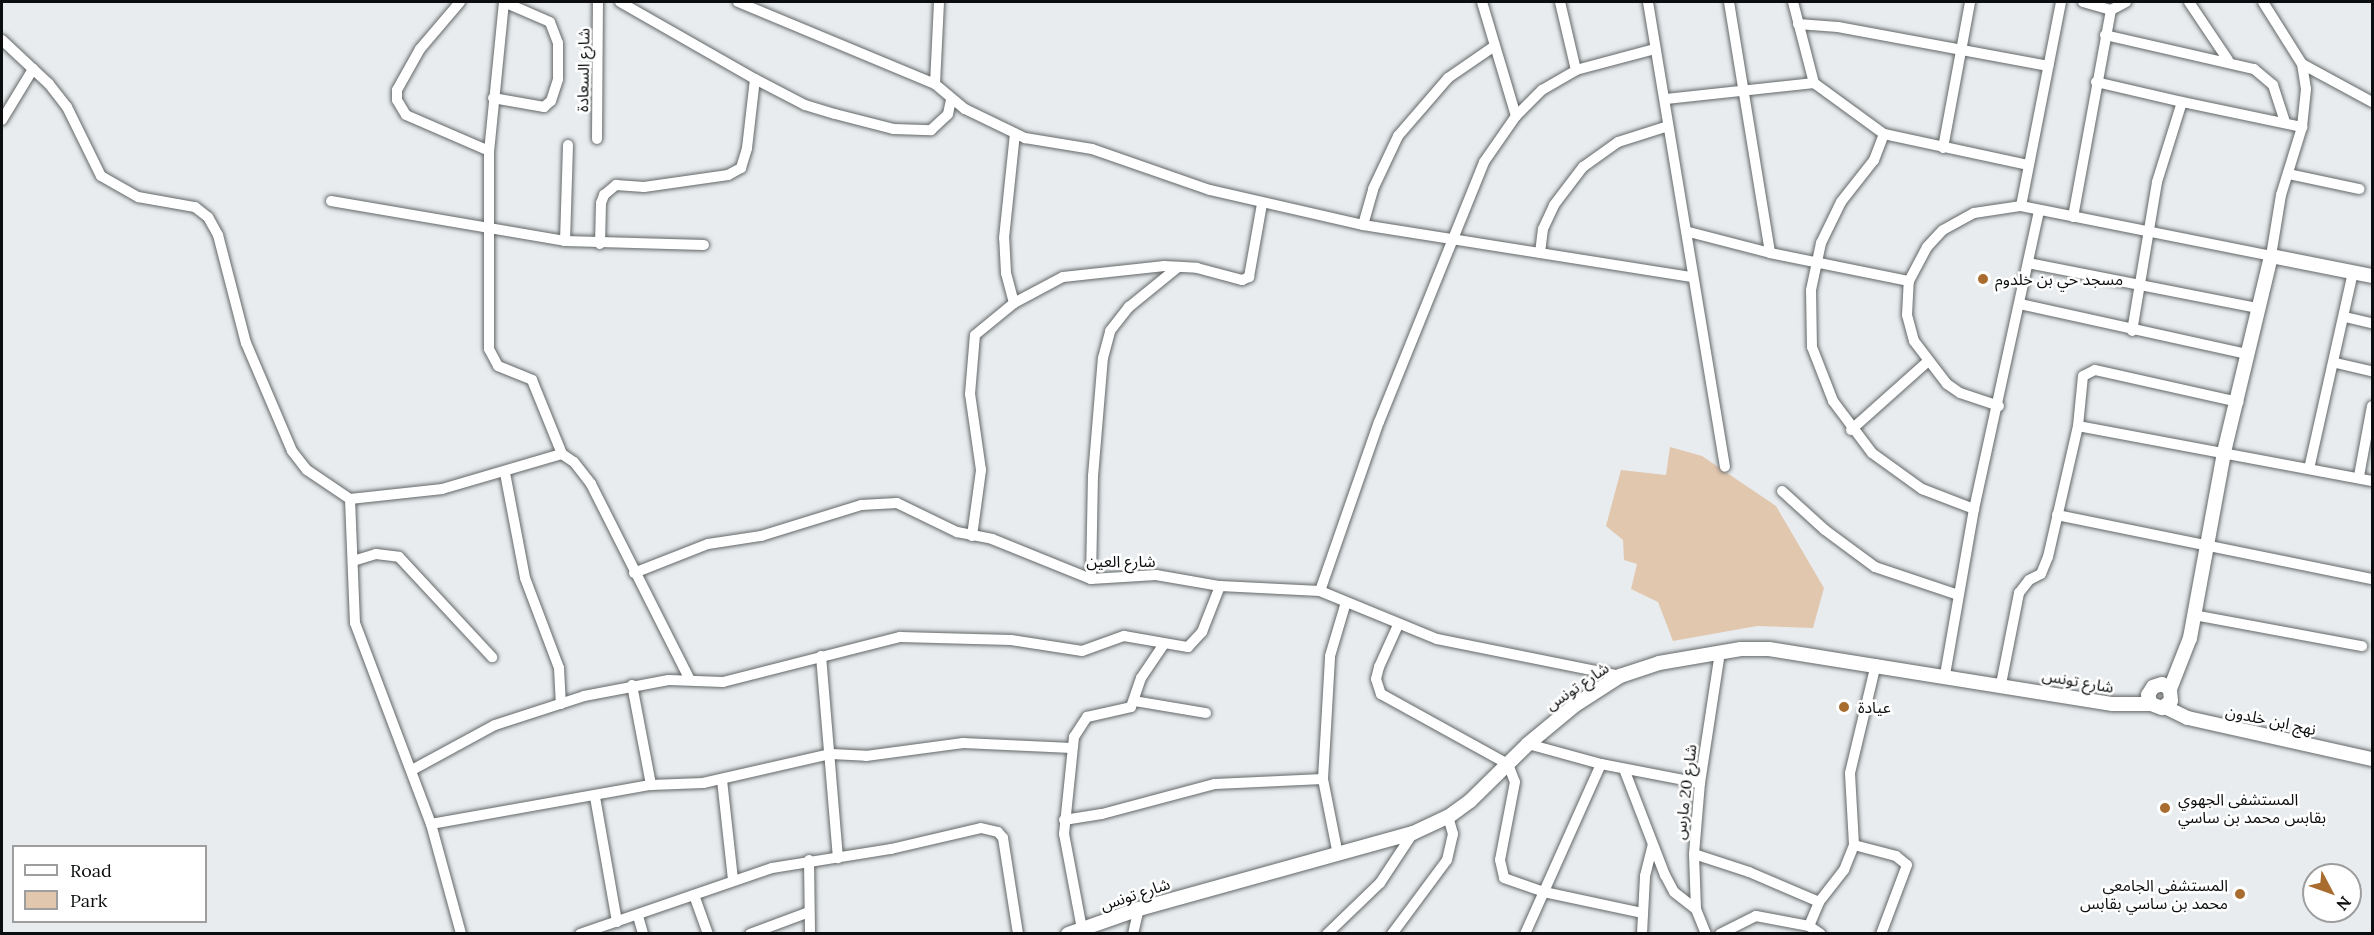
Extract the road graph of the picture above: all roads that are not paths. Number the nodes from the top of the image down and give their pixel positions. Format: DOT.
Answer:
graph roads {
  1 [pos="460,2"];
  2 [pos="504,2"];
  3 [pos="598,2"];
  4 [pos="620,2"];
  5 [pos="738,2"];
  6 [pos="939,2"];
  7 [pos="1482,2"];
  8 [pos="1560,2"];
  9 [pos="1648,2"];
  10 [pos="1729,2"];
  11 [pos="1793,2"];
  12 [pos="1970,2"];
  13 [pos="2061,2"];
  14 [pos="2083,2"];
  15 [pos="2126,2"];
  16 [pos="2189,2"];
  17 [pos="2263,2"];
  18 [pos="2111,10"];
  19 [pos="1798,24"];
  20 [pos="2105,34"];
  21 [pos="2,40"];
  22 [pos="1493,47"];
  23 [pos="1655,49"];
  24 [pos="1961,49"];
  25 [pos="2228,60"];
  26 [pos="2302,64"];
  27 [pos="2048,66"];
  28 [pos="33,69"];
  29 [pos="1576,70"];
  30 [pos="755,79"];
  31 [pos="2096,82"];
  32 [pos="1814,83"];
  33 [pos="935,84"];
  34 [pos="1742,89"];
  35 [pos="2370,97"];
  36 [pos="494,98"];
  37 [pos="1666,99"];
  38 [pos="951,100"];
  39 [pos="2182,102"];
  40 [pos="1516,116"];
  41 [pos="2,120"];
  42 [pos="2284,123"];
  43 [pos="1668,126"];
  44 [pos="2302,127"];
  45 [pos="1015,134"];
  46 [pos="1884,134"];
  47 [pos="597,139"];
  48 [pos="568,145"];
  49 [pos="1944,148"];
  50 [pos="489,152"];
  51 [pos="2029,165"];
  52 [pos="2288,174"];
  53 [pos="2359,189"];
  54 [pos="331,201"];
  55 [pos="1262,204"];
  56 [pos="2021,206"];
  57 [pos="2039,210"];
  58 [pos="2073,216"];
  59 [pos="1363,225"];
  60 [pos="486,230"];
  61 [pos="1689,232"];
  62 [pos="2151,234"];
  63 [pos="1451,238"];
  64 [pos="565,241"];
  65 [pos="600,243"];
  66 [pos="704,245"];
  67 [pos="1770,253"];
  68 [pos="1540,254"];
  69 [pos="2271,256"];
  70 [pos="1816,261"];
  71 [pos="2028,263"];
  72 [pos="1178,267"];
  73 [pos="2353,272"];
  74 [pos="2373,276"];
  75 [pos="1692,277"];
  76 [pos="1909,281"];
  77 [pos="2141,283"];
  78 [pos="1014,303"];
  79 [pos="2020,304"];
  80 [pos="2258,308"];
  81 [pos="2345,317"];
  82 [pos="2373,323"];
  83 [pos="2132,331"];
  84 [pos="2248,354"];
  85 [pos="1927,362"];
  86 [pos="2336,363"];
  87 [pos="2373,371"];
  88 [pos="2238,402"];
  89 [pos="1998,406"];
  90 [pos="2373,406"];
  91 [pos="2078,426"];
  92 [pos="1851,430"];
  93 [pos="2224,452"];
  94 [pos="562,454"];
  95 [pos="1725,466"];
  96 [pos="2309,469"];
  97 [pos="505,473"];
  98 [pos="2359,476"];
  99 [pos="2373,481"];
  100 [pos="1782,491"];
  101 [pos="350,499"];
  102 [pos="1974,509"];
  103 [pos="2057,515"];
  104 [pos="972,536"];
  105 [pos="2206,544"];
  106 [pos="353,561"];
  107 [pos="634,573"];
  108 [pos="1091,579"];
  109 [pos="2373,579"];
  110 [pos="1220,586"];
  111 [pos="1320,591"];
  112 [pos="1958,595"];
  113 [pos="1346,602"];
  114 [pos="2194,615"];
  115 [pos="1398,625"];
  116 [pos="1163,645"];
  117 [pos="2362,646"];
  118 [pos="1720,653"];
  119 [pos="821,656"];
  120 [pos="492,657"];
  121 [pos="1876,664"];
  122 [pos="1945,675"];
  123 [pos="1620,676"];
  124 [pos="689,678"];
  125 [pos="2001,684"];
  126 [pos="633,685"];
  127 [pos="2170,689"];
  128 [pos="1134,701"];
  129 [pos="561,704"];
  130 [pos="2151,704"];
  131 [pos="2165,707"];
  132 [pos="1206,713"];
  133 [pos="1528,744"];
  134 [pos="1072,748"];
  135 [pos="831,754"];
  136 [pos="2373,759"];
  137 [pos="1508,764"];
  138 [pos="1601,764"];
  139 [pos="1624,769"];
  140 [pos="412,770"];
  141 [pos="1323,779"];
  142 [pos="722,780"];
  143 [pos="1700,783"];
  144 [pos="651,785"];
  145 [pos="595,797"];
  146 [pos="1448,817"];
  147 [pos="1064,820"];
  148 [pos="432,824"];
  149 [pos="1413,833"];
  150 [pos="1653,845"];
  151 [pos="1854,845"];
  152 [pos="1694,854"];
  153 [pos="1338,855"];
  154 [pos="838,858"];
  155 [pos="809,860"];
  156 [pos="733,880"];
  157 [pos="1544,892"];
  158 [pos="694,895"];
  159 [pos="1819,902"];
  160 [pos="1139,909"];
  161 [pos="1696,909"];
  162 [pos="809,912"];
  163 [pos="1642,913"];
  164 [pos="638,916"];
  165 [pos="617,922"];
  166 [pos="1809,926"];
  167 [pos="1082,929"];
  168 [pos="461,933"];
  169 [pos="580,933"];
  170 [pos="643,933"];
  171 [pos="708,933"];
  172 [pos="750,933"];
  173 [pos="810,933"];
  174 [pos="1018,933"];
  175 [pos="1068,933"];
  176 [pos="1133,933"];
  177 [pos="1327,933"];
  178 [pos="1392,933"];
  179 [pos="1525,933"];
  180 [pos="1642,933"];
  181 [pos="1706,933"];
  182 [pos="1720,933"];
  183 [pos="1821,933"];
  184 [pos="1881,933"];
  1 -- 50 [label="street"];
  2 -- 36 [label="street"];
  2 -- 36 [label="street"];
  3 -- 47 [label="street, شارع السعادة"];
  4 -- 30 [label="street"];
  5 -- 33 [label="street"];
  6 -- 33 [label="street"];
  7 -- 22 [label="street"];
  8 -- 29 [label="street"];
  9 -- 23 [label="street"];
  10 -- 34 [label="street"];
  11 -- 19 [label="street"];
  12 -- 24 [label="street"];
  13 -- 27 [label="street"];
  14 -- 18 [label="street"];
  15 -- 18 [label="street"];
  16 -- 25 [label="street"];
  17 -- 26 [label="street"];
  18 -- 20 [label="street"];
  19 -- 24 [label="street"];
  19 -- 32 [label="street"];
  20 -- 25 [label="street"];
  20 -- 31 [label="street"];
  21 -- 28 [label="street"];
  22 -- 40 [label="street"];
  22 -- 59 [label="street"];
  23 -- 29 [label="street"];
  23 -- 37 [label="street"];
  24 -- 27 [label="street"];
  24 -- 49 [label="street"];
  25 -- 42 [label="street"];
  26 -- 35 [label="street"];
  26 -- 44 [label="street"];
  27 -- 51 [label="street"];
  28 -- 41 [label="street"];
  28 -- 101 [label="street"];
  29 -- 40 [label="street"];
  30 -- 38 [label="street"];
  30 -- 65 [label="street"];
  31 -- 39 [label="street"];
  31 -- 58 [label="street"];
  32 -- 34 [label="street"];
  32 -- 46 [label="street"];
  33 -- 38 [label="street"];
  34 -- 37 [label="street"];
  34 -- 67 [label="street"];
  36 -- 50 [label="street"];
  37 -- 43 [label="street"];
  38 -- 45 [label="street"];
  39 -- 42 [label="street"];
  39 -- 62 [label="street"];
  40 -- 63 [label="street"];
  42 -- 44 [label="street"];
  43 -- 61 [label="street"];
  43 -- 68 [label="street"];
  44 -- 52 [label="street"];
  45 -- 55 [label="street"];
  45 -- 78 [label="street"];
  46 -- 49 [label="street"];
  46 -- 70 [label="street"];
  48 -- 64 [label="street"];
  49 -- 51 [label="street"];
  50 -- 60 [label="street"];
  51 -- 56 [label="street"];
  52 -- 53 [label="street"];
  52 -- 69 [label="street"];
  54 -- 60 [label="street"];
  55 -- 59 [label="street"];
  55 -- 72 [label="street"];
  56 -- 57 [label="street"];
  56 -- 76 [label="street"];
  57 -- 58 [label="street"];
  57 -- 71 [label="street"];
  58 -- 62 [label="street"];
  59 -- 63 [label="street"];
  60 -- 64 [label="street"];
  60 -- 94 [label="street"];
  61 -- 67 [label="street"];
  61 -- 75 [label="street"];
  62 -- 69 [label="street"];
  62 -- 77 [label="street"];
  63 -- 68 [label="street"];
  63 -- 111 [label="street"];
  64 -- 65 [label="street"];
  65 -- 66 [label="street"];
  67 -- 70 [label="street"];
  68 -- 75 [label="street"];
  69 -- 73 [label="street"];
  69 -- 80 [label="street"];
  70 -- 76 [label="street"];
  70 -- 92 [label="street"];
  71 -- 77 [label="street"];
  71 -- 79 [label="street"];
  72 -- 78 [label="street"];
  72 -- 108 [label="street"];
  73 -- 74 [label="street"];
  73 -- 81 [label="street"];
  75 -- 95 [label="street"];
  76 -- 85 [label="street"];
  77 -- 80 [label="street"];
  77 -- 83 [label="street"];
  78 -- 104 [label="street"];
  79 -- 83 [label="street"];
  79 -- 89 [label="street"];
  80 -- 84 [label="street"];
  81 -- 82 [label="street"];
  81 -- 86 [label="street"];
  83 -- 84 [label="street"];
  84 -- 88 [label="street"];
  85 -- 89 [label="street"];
  85 -- 92 [label="street"];
  86 -- 87 [label="street"];
  86 -- 96 [label="street"];
  88 -- 91 [label="street"];
  88 -- 93 [label="street"];
  89 -- 102 [label="street"];
  90 -- 98 [label="street"];
  91 -- 93 [label="street"];
  91 -- 103 [label="street"];
  92 -- 102 [label="street"];
  93 -- 96 [label="street"];
  93 -- 105 [label="street"];
  94 -- 97 [label="street"];
  94 -- 107 [label="street"];
  96 -- 98 [label="street"];
  97 -- 101 [label="street"];
  97 -- 129 [label="street"];
  98 -- 99 [label="street"];
  100 -- 112 [label="street"];
  101 -- 106 [label="street"];
  102 -- 112 [label="street"];
  103 -- 105 [label="street"];
  103 -- 125 [label="street"];
  104 -- 107 [label="street, شارع العين"];
  104 -- 108 [label="street, شارع العين"];
  105 -- 109 [label="street"];
  105 -- 114 [label="street"];
  106 -- 120 [label="street"];
  106 -- 140 [label="street"];
  107 -- 124 [label="street"];
  108 -- 110 [label="street, شارع العين"];
  110 -- 111 [label="street, شارع العين"];
  110 -- 116 [label="street"];
  111 -- 113 [label="street, شارع العين"];
  112 -- 122 [label="street"];
  113 -- 115 [label="street, شارع العين"];
  113 -- 141 [label="street"];
  114 -- 117 [label="street"];
  114 -- 127 [label="street"];
  115 -- 123 [label="street, شارع العين"];
  115 -- 137 [label="street"];
  116 -- 119 [label="street"];
  116 -- 128 [label="street"];
  118 -- 121 [label="street, شارع تونس"];
  118 -- 123 [label="street, شارع تونس"];
  118 -- 143 [label="street, شارع 20 مارس"];
  119 -- 124 [label="street"];
  119 -- 135 [label="street"];
  121 -- 122 [label="street, شارع تونس"];
  121 -- 151 [label="street"];
  122 -- 125 [label="street, شارع تونس"];
  123 -- 133 [label="street, شارع تونس"];
  124 -- 126 [label="street"];
  125 -- 130 [label="street, شارع تونس"];
  126 -- 129 [label="street"];
  126 -- 144 [label="street"];
  127 -- 130 [label="street"];
  127 -- 131 [label="street"];
  128 -- 132 [label="street"];
  128 -- 134 [label="street"];
  129 -- 140 [label="street"];
  130 -- 131 [label="street"];
  131 -- 136 [label="street, نهج ابن خلدون"];
  133 -- 137 [label="street, شارع تونس"];
  133 -- 138 [label="street"];
  134 -- 135 [label="street"];
  134 -- 147 [label="street"];
  135 -- 142 [label="street"];
  135 -- 154 [label="street"];
  137 -- 146 [label="street, شارع تونس"];
  137 -- 157 [label="street"];
  138 -- 139 [label="street"];
  138 -- 157 [label="street"];
  139 -- 143 [label="street"];
  139 -- 150 [label="street"];
  140 -- 148 [label="street"];
  141 -- 147 [label="street"];
  141 -- 153 [label="street"];
  142 -- 144 [label="street"];
  142 -- 156 [label="street"];
  143 -- 152 [label="street, شارع 20 مارس"];
  144 -- 145 [label="street"];
  145 -- 148 [label="street"];
  145 -- 165 [label="street"];
  146 -- 149 [label="street, شارع تونس"];
  146 -- 178 [label="street"];
  147 -- 167 [label="street"];
  148 -- 168 [label="street"];
  149 -- 153 [label="street, شارع تونس"];
  149 -- 177 [label="street"];
  150 -- 161 [label="street"];
  150 -- 163 [label="street"];
  151 -- 159 [label="street"];
  151 -- 184 [label="street"];
  152 -- 159 [label="street"];
  152 -- 161 [label="street, شارع 20 مارس"];
  153 -- 160 [label="street, شارع تونس"];
  154 -- 155 [label="street"];
  154 -- 174 [label="street"];
  155 -- 156 [label="street"];
  155 -- 162 [label="street"];
  156 -- 158 [label="street"];
  157 -- 163 [label="street"];
  157 -- 179 [label="street"];
  158 -- 164 [label="street"];
  158 -- 171 [label="street"];
  159 -- 166 [label="street"];
  160 -- 167 [label="street, شارع تونس"];
  160 -- 176 [label="street"];
  161 -- 181 [label="street, شارع 20 مارس"];
  162 -- 172 [label="street"];
  162 -- 173 [label="street"];
  163 -- 180 [label="street"];
  164 -- 165 [label="street"];
  164 -- 170 [label="street"];
  165 -- 169 [label="street"];
  166 -- 182 [label="street"];
  166 -- 183 [label="street"];
  167 -- 175 [label="street, شارع تونس"];
}
